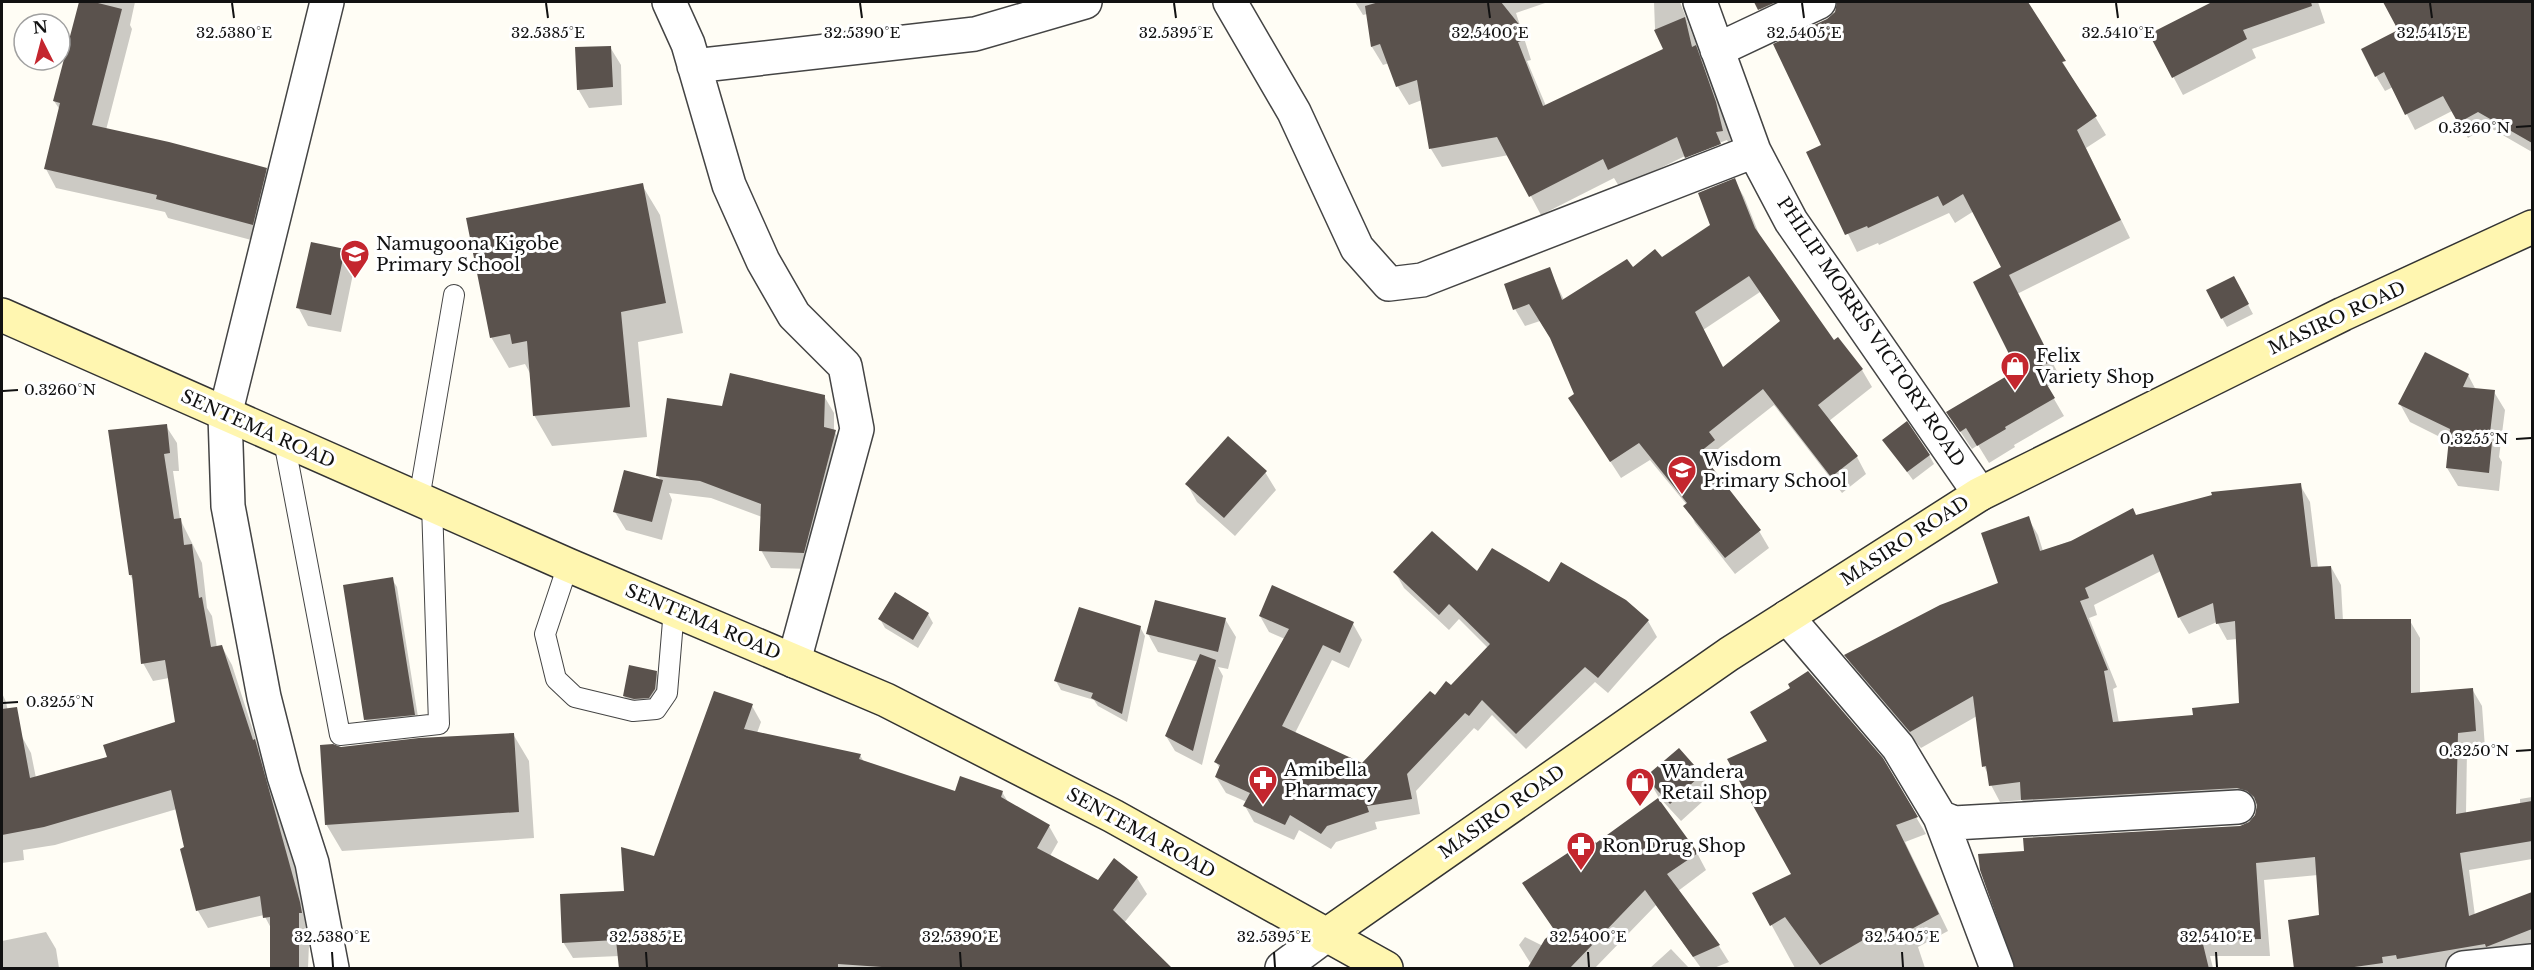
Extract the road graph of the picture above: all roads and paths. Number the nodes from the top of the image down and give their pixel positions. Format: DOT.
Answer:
graph roads {
  1 [pos="327,2"];
  2 [pos="669,2"];
  3 [pos="1085,2"];
  4 [pos="1230,2"];
  5 [pos="1700,2"];
  6 [pos="1819,2"];
  7 [pos="1717,50"];
  8 [pos="694,66"];
  9 [pos="1754,151"];
  10 [pos="2532,227"];
  11 [pos="454,295"];
  12 [pos="2,315"];
  13 [pos="225,415"];
  14 [pos="284,441"];
  15 [pos="1980,494"];
  16 [pos="425,502"];
  17 [pos="567,565"];
  18 [pos="674,609"];
  19 [pos="1787,617"];
  20 [pos="794,661"];
  21 [pos="2238,807"];
  22 [pos="1940,817"];
  23 [pos="1325,936"];
  24 [pos="2532,961"];
  25 [pos="332,969"];
  26 [pos="1282,969"];
  27 [pos="1386,969"];
  28 [pos="1997,969"];
  29 [pos="2463,969"];
  1 -- 13 [label="street"];
  2 -- 8 [label="street"];
  3 -- 8 [label="street"];
  4 -- 9 [label="street"];
  5 -- 7 [label="street, PHILIP MORRIS VICTORY ROAD"];
  6 -- 7 [label="street"];
  7 -- 9 [label="street, PHILIP MORRIS VICTORY ROAD"];
  8 -- 20 [label="street"];
  9 -- 15 [label="street, PHILIP MORRIS VICTORY ROAD"];
  10 -- 15 [label="main road, MASIRO ROAD"];
  11 -- 16 [label="lane"];
  12 -- 13 [label="main road, SENTEMA ROAD"];
  13 -- 14 [label="main road, SENTEMA ROAD"];
  13 -- 25 [label="street"];
  14 -- 16 [label="main road, SENTEMA ROAD"];
  14 -- 16 [label="lane"];
  15 -- 19 [label="main road, MASIRO ROAD"];
  16 -- 17 [label="main road, SENTEMA ROAD"];
  17 -- 18 [label="main road, SENTEMA ROAD"];
  17 -- 18 [label="lane"];
  18 -- 20 [label="main road, SENTEMA ROAD"];
  19 -- 22 [label="street"];
  19 -- 23 [label="main road, MASIRO ROAD"];
  20 -- 23 [label="main road, SENTEMA ROAD"];
  21 -- 22 [label="street"];
  22 -- 28 [label="street"];
  23 -- 26 [label="street"];
  23 -- 27 [label="main road, SENTEMA ROAD"];
  24 -- 29 [label="street"];
}
